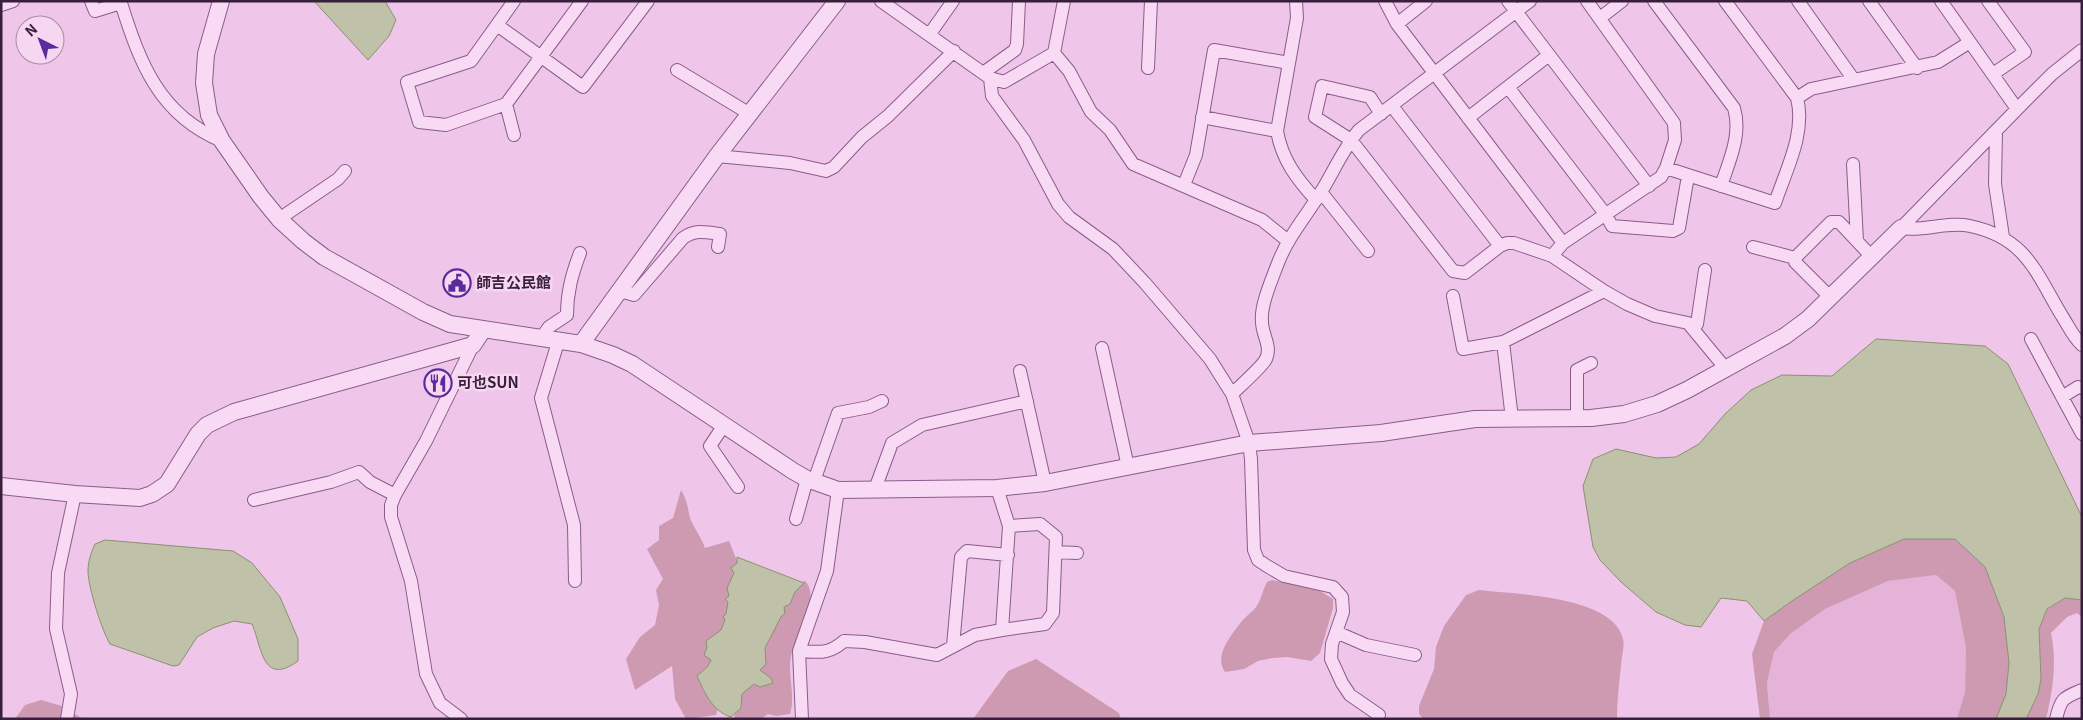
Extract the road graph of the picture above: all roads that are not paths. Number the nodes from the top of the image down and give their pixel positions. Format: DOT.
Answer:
graph roads {
  1 [pos="13,1"];
  2 [pos="92,1"];
  3 [pos="221,1"];
  4 [pos="514,1"];
  5 [pos="582,1"];
  6 [pos="648,1"];
  7 [pos="838,1"];
  8 [pos="881,1"];
  9 [pos="953,1"];
  10 [pos="1020,1"];
  11 [pos="1064,1"];
  12 [pos="1150,1"];
  13 [pos="1296,1"];
  14 [pos="1385,1"];
  15 [pos="1426,1"];
  16 [pos="1508,1"];
  17 [pos="1530,1"];
  18 [pos="1587,1"];
  19 [pos="1622,1"];
  20 [pos="1654,1"];
  21 [pos="1726,1"];
  22 [pos="1798,1"];
  23 [pos="1869,1"];
  24 [pos="1941,1"];
  25 [pos="1988,1"];
  26 [pos="1,5"];
  27 [pos="895,5"];
  28 [pos="1516,12"];
  29 [pos="1600,18"];
  30 [pos="1397,24"];
  31 [pos="497,25"];
  32 [pos="930,35"];
  33 [pos="1970,42"];
  34 [pos="2082,50"];
  35 [pos="954,51"];
  36 [pos="1054,53"];
  37 [pos="1549,55"];
  38 [pos="540,57"];
  39 [pos="1289,63"];
  40 [pos="1148,68"];
  41 [pos="1917,68"];
  42 [pos="677,70"];
  43 [pos="1434,74"];
  44 [pos="1993,74"];
  45 [pos="986,76"];
  46 [pos="1854,80"];
  47 [pos="1508,87"];
  48 [pos="1797,98"];
  49 [pos="506,104"];
  50 [pos="1392,106"];
  51 [pos="2017,109"];
  52 [pos="750,114"];
  53 [pos="1381,114"];
  54 [pos="1202,117"];
  55 [pos="1468,118"];
  56 [pos="1277,131"];
  57 [pos="1996,131"];
  58 [pos="514,135"];
  59 [pos="1351,140"];
  60 [pos="222,141"];
  61 [pos="718,156"];
  62 [pos="1853,164"];
  63 [pos="1666,168"];
  64 [pos="345,171"];
  65 [pos="1688,176"];
  66 [pos="1184,185"];
  67 [pos="1649,186"];
  68 [pos="1721,186"];
  69 [pos="1319,196"];
  70 [pos="1606,215"];
  71 [pos="279,219"];
  72 [pos="1901,228"];
  73 [pos="2003,237"];
  74 [pos="1288,241"];
  75 [pos="1857,241"];
  76 [pos="1563,243"];
  77 [pos="1500,246"];
  78 [pos="1753,247"];
  79 [pos="718,248"];
  80 [pos="1368,251"];
  81 [pos="580,253"];
  82 [pos="1552,256"];
  83 [pos="1872,257"];
  84 [pos="1795,258"];
  85 [pos="1706,270"];
  86 [pos="620,291"];
  87 [pos="1604,292"];
  88 [pos="1453,296"];
  89 [pos="1830,298"];
  90 [pos="1693,328"];
  91 [pos="483,330"];
  92 [pos="542,337"];
  93 [pos="559,339"];
  94 [pos="2032,339"];
  95 [pos="1502,342"];
  96 [pos="581,344"];
  97 [pos="2082,344"];
  98 [pos="472,345"];
  99 [pos="1102,348"];
  100 [pos="1591,363"];
  101 [pos="1726,369"];
  102 [pos="1020,370"];
  103 [pos="2082,388"];
  104 [pos="1232,394"];
  105 [pos="2062,397"];
  106 [pos="882,401"];
  107 [pos="1027,401"];
  108 [pos="1577,418"];
  109 [pos="1512,419"];
  110 [pos="724,425"];
  111 [pos="2082,434"];
  112 [pos="1249,443"];
  113 [pos="1128,467"];
  114 [pos="811,480"];
  115 [pos="1044,482"];
  116 [pos="1,486"];
  117 [pos="738,488"];
  118 [pos="997,488"];
  119 [pos="875,489"];
  120 [pos="838,490"];
  121 [pos="76,494"];
  122 [pos="395,494"];
  123 [pos="254,500"];
  124 [pos="796,519"];
  125 [pos="1009,526"];
  126 [pos="1056,552"];
  127 [pos="1077,553"];
  128 [pos="1008,555"];
  129 [pos="575,581"];
  130 [pos="1002,630"];
  131 [pos="1336,632"];
  132 [pos="953,646"];
  133 [pos="799,651"];
  134 [pos="1415,655"];
  135 [pos="2082,690"];
  136 [pos="449,715"];
  137 [pos="1379,715"];
  138 [pos="67,719"];
  139 [pos="461,719"];
  140 [pos="802,719"];
  141 [pos="2056,719"];
  1 -- 26 [label="street"];
  2 -- 60 [label="street"];
  3 -- 60 [label="street"];
  4 -- 31 [label="street"];
  5 -- 38 [label="street"];
  6 -- 38 [label="street"];
  7 -- 52 [label="street"];
  8 -- 27 [label="street"];
  9 -- 32 [label="street"];
  10 -- 45 [label="street"];
  11 -- 36 [label="street"];
  12 -- 40 [label="street"];
  13 -- 39 [label="street"];
  14 -- 30 [label="street"];
  15 -- 30 [label="street"];
  16 -- 28 [label="street"];
  17 -- 28 [label="street"];
  18 -- 29 [label="street"];
  19 -- 29 [label="street"];
  20 -- 68 [label="street"];
  21 -- 48 [label="street"];
  22 -- 46 [label="street"];
  23 -- 41 [label="street"];
  24 -- 33 [label="street"];
  25 -- 44 [label="street"];
  27 -- 32 [label="street"];
  28 -- 37 [label="street"];
  28 -- 43 [label="street"];
  29 -- 63 [label="street"];
  30 -- 43 [label="street"];
  31 -- 38 [label="street"];
  31 -- 49 [label="street"];
  32 -- 35 [label="street"];
  33 -- 41 [label="street"];
  33 -- 44 [label="street"];
  34 -- 51 [label="street"];
  35 -- 45 [label="street"];
  35 -- 61 [label="street"];
  36 -- 45 [label="street"];
  36 -- 66 [label="street"];
  37 -- 47 [label="street"];
  37 -- 67 [label="street"];
  38 -- 49 [label="street"];
  39 -- 54 [label="street"];
  39 -- 56 [label="street"];
  41 -- 46 [label="street"];
  42 -- 52 [label="street"];
  43 -- 50 [label="street"];
  43 -- 55 [label="street"];
  44 -- 51 [label="street"];
  45 -- 104 [label="street"];
  46 -- 48 [label="street"];
  47 -- 55 [label="street"];
  47 -- 70 [label="street"];
  48 -- 68 [label="street"];
  49 -- 58 [label="street"];
  50 -- 53 [label="street"];
  50 -- 77 [label="street"];
  51 -- 57 [label="street"];
  52 -- 61 [label="street"];
  53 -- 59 [label="street"];
  53 -- 59 [label="street"];
  54 -- 56 [label="street"];
  54 -- 66 [label="street"];
  55 -- 76 [label="street"];
  56 -- 69 [label="street"];
  57 -- 72 [label="street"];
  57 -- 73 [label="street"];
  59 -- 69 [label="street"];
  59 -- 77 [label="street"];
  60 -- 71 [label="street"];
  61 -- 86 [label="street"];
  62 -- 75 [label="street"];
  63 -- 65 [label="street"];
  63 -- 67 [label="street"];
  64 -- 71 [label="street"];
  65 -- 68 [label="street"];
  65 -- 70 [label="street"];
  66 -- 74 [label="street"];
  67 -- 70 [label="street"];
  69 -- 74 [label="street"];
  69 -- 80 [label="street"];
  70 -- 76 [label="street"];
  71 -- 91 [label="street"];
  72 -- 73 [label="street"];
  72 -- 83 [label="street"];
  73 -- 97 [label="street"];
  74 -- 104 [label="street"];
  75 -- 83 [label="street"];
  75 -- 84 [label="street"];
  76 -- 82 [label="street"];
  77 -- 82 [label="street"];
  78 -- 84 [label="street"];
  79 -- 86 [label="street"];
  81 -- 92 [label="street"];
  82 -- 87 [label="street"];
  83 -- 89 [label="street"];
  84 -- 89 [label="street"];
  85 -- 90 [label="street"];
  86 -- 96 [label="street"];
  87 -- 90 [label="street"];
  87 -- 95 [label="street"];
  88 -- 95 [label="street"];
  89 -- 101 [label="street"];
  90 -- 101 [label="street"];
  91 -- 92 [label="street"];
  91 -- 98 [label="street"];
  92 -- 93 [label="street"];
  93 -- 96 [label="street"];
  93 -- 129 [label="street"];
  94 -- 105 [label="street"];
  95 -- 109 [label="street"];
  96 -- 110 [label="street"];
  98 -- 121 [label="street"];
  98 -- 122 [label="street"];
  99 -- 113 [label="street"];
  100 -- 108 [label="street"];
  101 -- 108 [label="street"];
  102 -- 107 [label="street"];
  103 -- 105 [label="street"];
  104 -- 112 [label="street"];
  105 -- 111 [label="street"];
  106 -- 114 [label="street"];
  107 -- 115 [label="street"];
  107 -- 119 [label="street"];
  108 -- 109 [label="street"];
  109 -- 112 [label="street"];
  110 -- 114 [label="street"];
  110 -- 117 [label="street"];
  112 -- 113 [label="street"];
  112 -- 131 [label="street"];
  113 -- 115 [label="street"];
  114 -- 120 [label="street"];
  114 -- 124 [label="street"];
  115 -- 118 [label="street"];
  116 -- 121 [label="street"];
  118 -- 119 [label="street"];
  118 -- 125 [label="street"];
  119 -- 120 [label="street"];
  120 -- 133 [label="street"];
  121 -- 138 [label="street"];
  122 -- 123 [label="street"];
  122 -- 136 [label="street"];
  125 -- 126 [label="street"];
  125 -- 128 [label="street"];
  126 -- 127 [label="street"];
  126 -- 130 [label="street"];
  128 -- 130 [label="street"];
  128 -- 132 [label="street"];
  130 -- 132 [label="street"];
  131 -- 134 [label="street"];
  131 -- 137 [label="street"];
  132 -- 133 [label="street"];
  133 -- 140 [label="street"];
  135 -- 141 [label="street"];
  136 -- 139 [label="street"];
}
